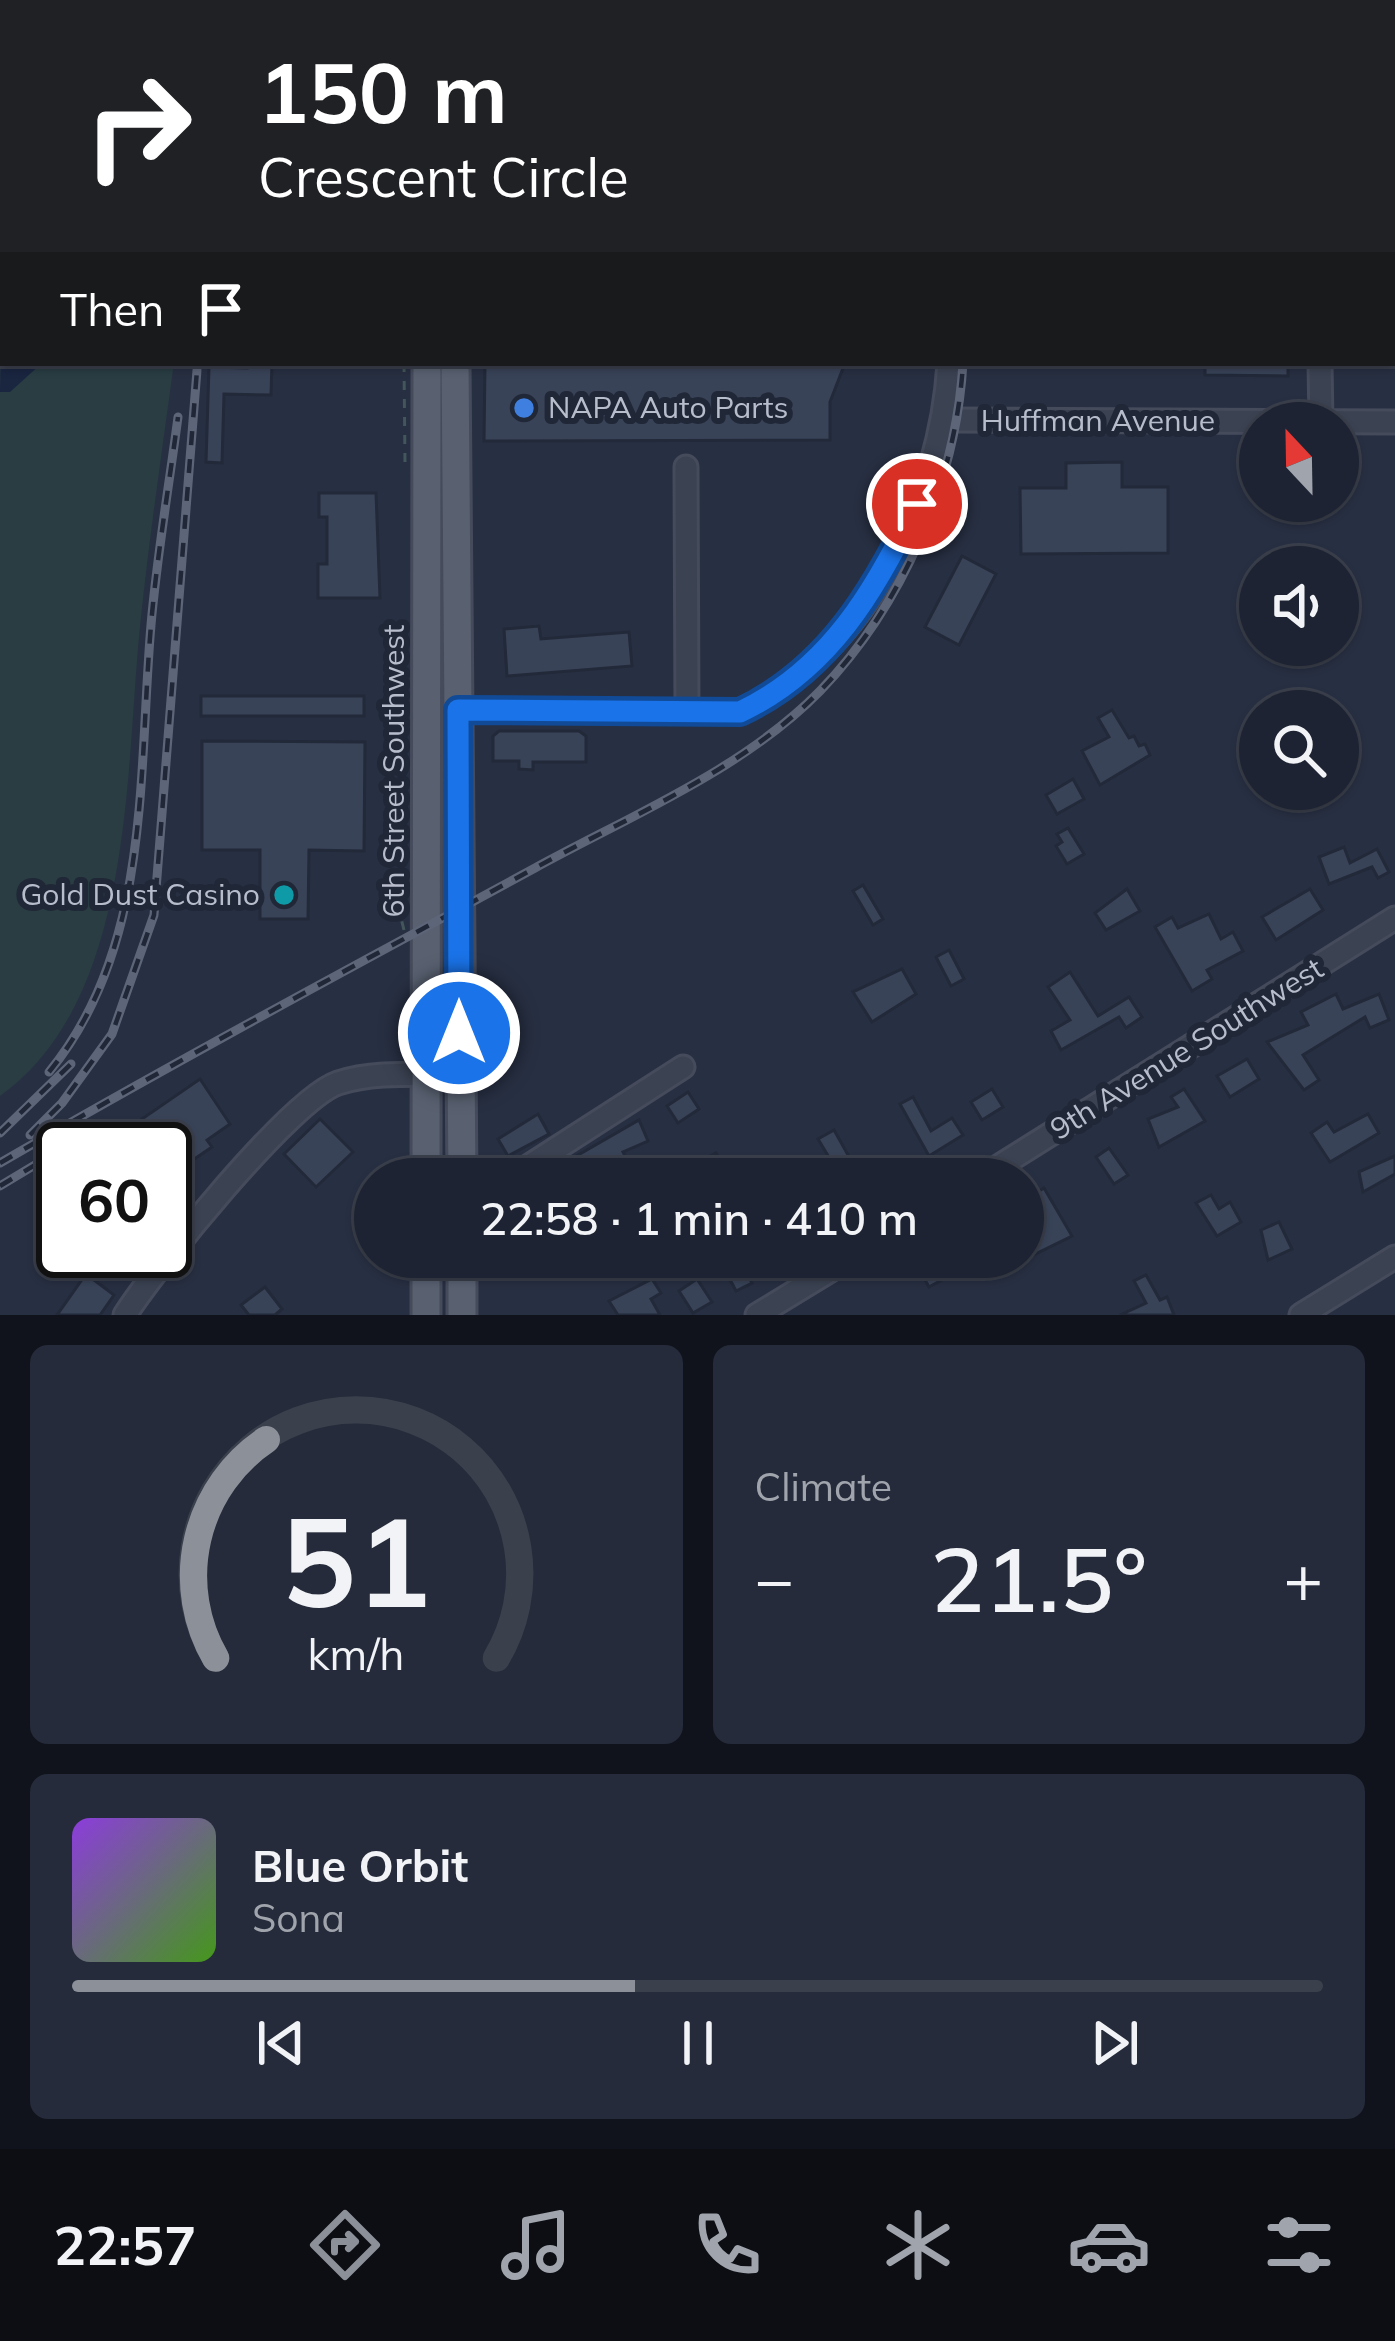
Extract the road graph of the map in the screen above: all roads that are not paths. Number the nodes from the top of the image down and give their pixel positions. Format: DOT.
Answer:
graph roads {
  1 [pos="427,366"];
  2 [pos="455,366"];
  3 [pos="949,366"];
  4 [pos="1320,366"];
  5 [pos="1321,402"];
  6 [pos="945,421"];
  7 [pos="1239,422"];
  8 [pos="1359,422"];
  9 [pos="1395,422"];
  10 [pos="686,467"];
  11 [pos="458,710"];
  12 [pos="687,712"];
  13 [pos="1395,918"];
  14 [pos="683,1067"];
  15 [pos="459,1074"];
  16 [pos="426,1075"];
  17 [pos="426,1158"];
  18 [pos="461,1158"];
  19 [pos="542,1158"];
  20 [pos="1012,1158"];
  21 [pos="1395,1257"];
  22 [pos="426,1278"];
  23 [pos="462,1278"];
  24 [pos="818,1278"];
  25 [pos="125,1315"];
  26 [pos="426,1315"];
  27 [pos="462,1315"];
  28 [pos="757,1315"];
  29 [pos="1301,1315"];
  1 -- 16 [label="main road, 6th Street Southwest"];
  2 -- 11 [label="main road, 6th Street Southwest"];
  3 -- 6 [label="street"];
  4 -- 5 [label="street"];
  6 -- 7 [label="street, Huffman Avenue"];
  6 -- 12 [label="street"];
  8 -- 9 [label="street, Huffman Avenue"];
  10 -- 12 [label="street"];
  11 -- 12 [label="street"];
  11 -- 15 [label="main road, 6th Street Southwest"];
  13 -- 20 [label="street, 9th Avenue Southwest"];
  14 -- 19 [label="street"];
  15 -- 16 [label="street"];
  15 -- 18 [label="main road, 6th Street Southwest"];
  16 -- 17 [label="main road, 6th Street Southwest"];
  16 -- 25 [label="street"];
  21 -- 29 [label="street"];
  22 -- 26 [label="main road"];
  23 -- 27 [label="main road"];
  24 -- 28 [label="street"];
}
